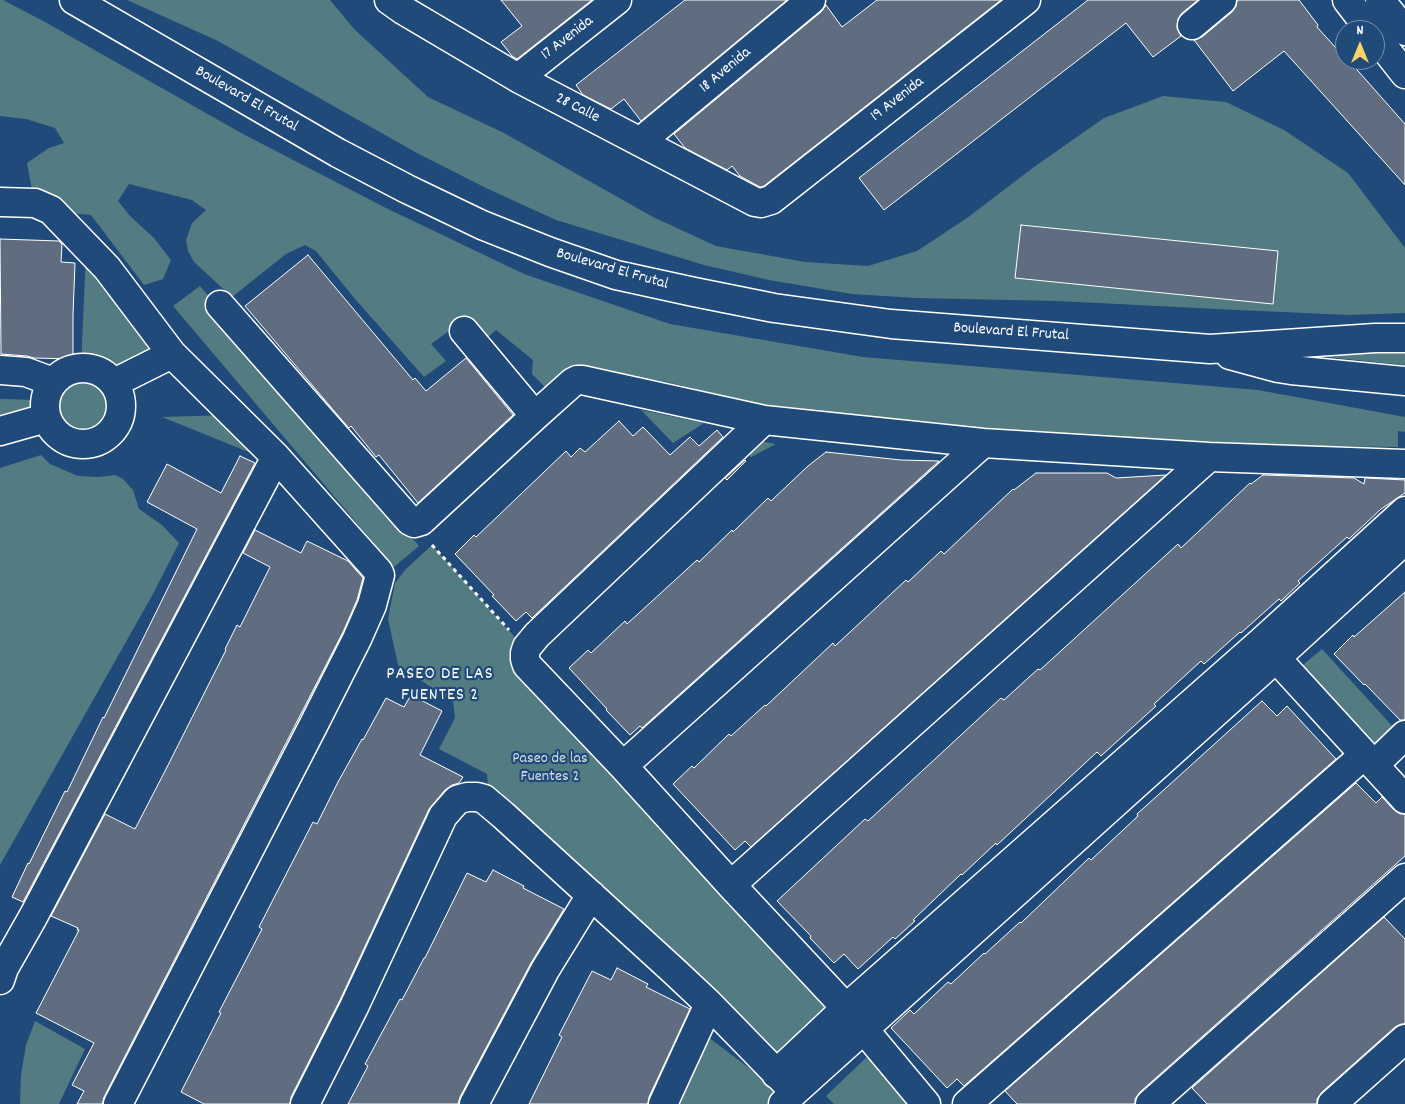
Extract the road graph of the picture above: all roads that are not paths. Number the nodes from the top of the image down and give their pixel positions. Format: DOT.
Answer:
graph roads {
  1 [pos="74,0"];
  2 [pos="617,0"];
  3 [pos="811,0"];
  4 [pos="1026,0"];
  5 [pos="1222,0"];
  6 [pos="1347,0"];
  7 [pos="1380,0"];
  8 [pos="403,3"];
  9 [pos="1362,20"];
  10 [pos="1192,24"];
  11 [pos="1405,31"];
  12 [pos="1385,49"];
  13 [pos="1405,74"];
  14 [pos="518,78"];
  15 [pos="641,142"];
  16 [pos="771,200"];
  17 [pos="0,202"];
  18 [pos="220,305"];
  19 [pos="464,331"];
  20 [pos="1405,338"];
  21 [pos="1210,349"];
  22 [pos="172,354"];
  23 [pos="0,370"];
  24 [pos="1405,381"];
  25 [pos="53,382"];
  26 [pos="114,383"];
  27 [pos="535,416"];
  28 [pos="46,418"];
  29 [pos="764,420"];
  30 [pos="0,430"];
  31 [pos="983,443"];
  32 [pos="276,457"];
  33 [pos="1209,457"];
  34 [pos="1405,464"];
  35 [pos="1405,511"];
  36 [pos="1405,540"];
  37 [pos="1269,650"];
  38 [pos="1405,735"];
  39 [pos="1369,760"];
  40 [pos="622,766"];
  41 [pos="1405,799"];
  42 [pos="1405,878"];
  43 [pos="731,885"];
  44 [pos="591,895"];
  45 [pos="0,980"];
  46 [pos="709,1004"];
  47 [pos="846,1008"];
  48 [pos="864,1030"];
  49 [pos="1405,1039"];
  50 [pos="791,1094"];
  51 [pos="118,1104"];
  52 [pos="305,1104"];
  53 [pos="474,1104"];
  54 [pos="664,1104"];
  55 [pos="926,1104"];
  56 [pos="967,1104"];
  57 [pos="1150,1104"];
  58 [pos="1332,1104"];
  1 -- 21 [label="street, Boulevard El Frutal"];
  2 -- 14 [label="street, 17 Avenida"];
  3 -- 15 [label="street, 18 Avenida"];
  4 -- 16 [label="street, 19 Avenida"];
  5 -- 10 [label="street"];
  6 -- 9 [label="street"];
  7 -- 11 [label="street"];
  8 -- 14 [label="street, 28 Calle"];
  12 -- 13 [label="street"];
  14 -- 15 [label="street, 28 Calle"];
  15 -- 16 [label="street, 28 Calle"];
  17 -- 22 [label="street"];
  18 -- 27 [label="street"];
  19 -- 27 [label="street"];
  20 -- 21 [label="street, Boulevard El Frutal"];
  21 -- 24 [label="street, Boulevard El Frutal"];
  22 -- 26 [label="street"];
  22 -- 32 [label="street"];
  23 -- 25 [label="street"];
  25 -- 26 [label="street"];
  25 -- 28 [label="street"];
  26 -- 28 [label="street"];
  27 -- 29 [label="street"];
  28 -- 30 [label="street"];
  29 -- 31 [label="street"];
  29 -- 40 [label="street"];
  31 -- 33 [label="street"];
  31 -- 40 [label="street"];
  32 -- 45 [label="street"];
  32 -- 51 [label="street"];
  33 -- 34 [label="street"];
  33 -- 43 [label="street"];
  35 -- 37 [label="street"];
  36 -- 37 [label="street"];
  37 -- 39 [label="street"];
  37 -- 47 [label="street"];
  37 -- 48 [label="street"];
  38 -- 39 [label="street"];
  39 -- 41 [label="street"];
  39 -- 56 [label="street"];
  40 -- 43 [label="street"];
  42 -- 57 [label="street"];
  43 -- 47 [label="street"];
  44 -- 46 [label="street"];
  44 -- 52 [label="street"];
  44 -- 53 [label="street"];
  46 -- 50 [label="street"];
  46 -- 54 [label="street"];
  47 -- 48 [label="street"];
  47 -- 50 [label="street"];
  48 -- 50 [label="street"];
  48 -- 55 [label="street"];
  49 -- 58 [label="street"];
}
